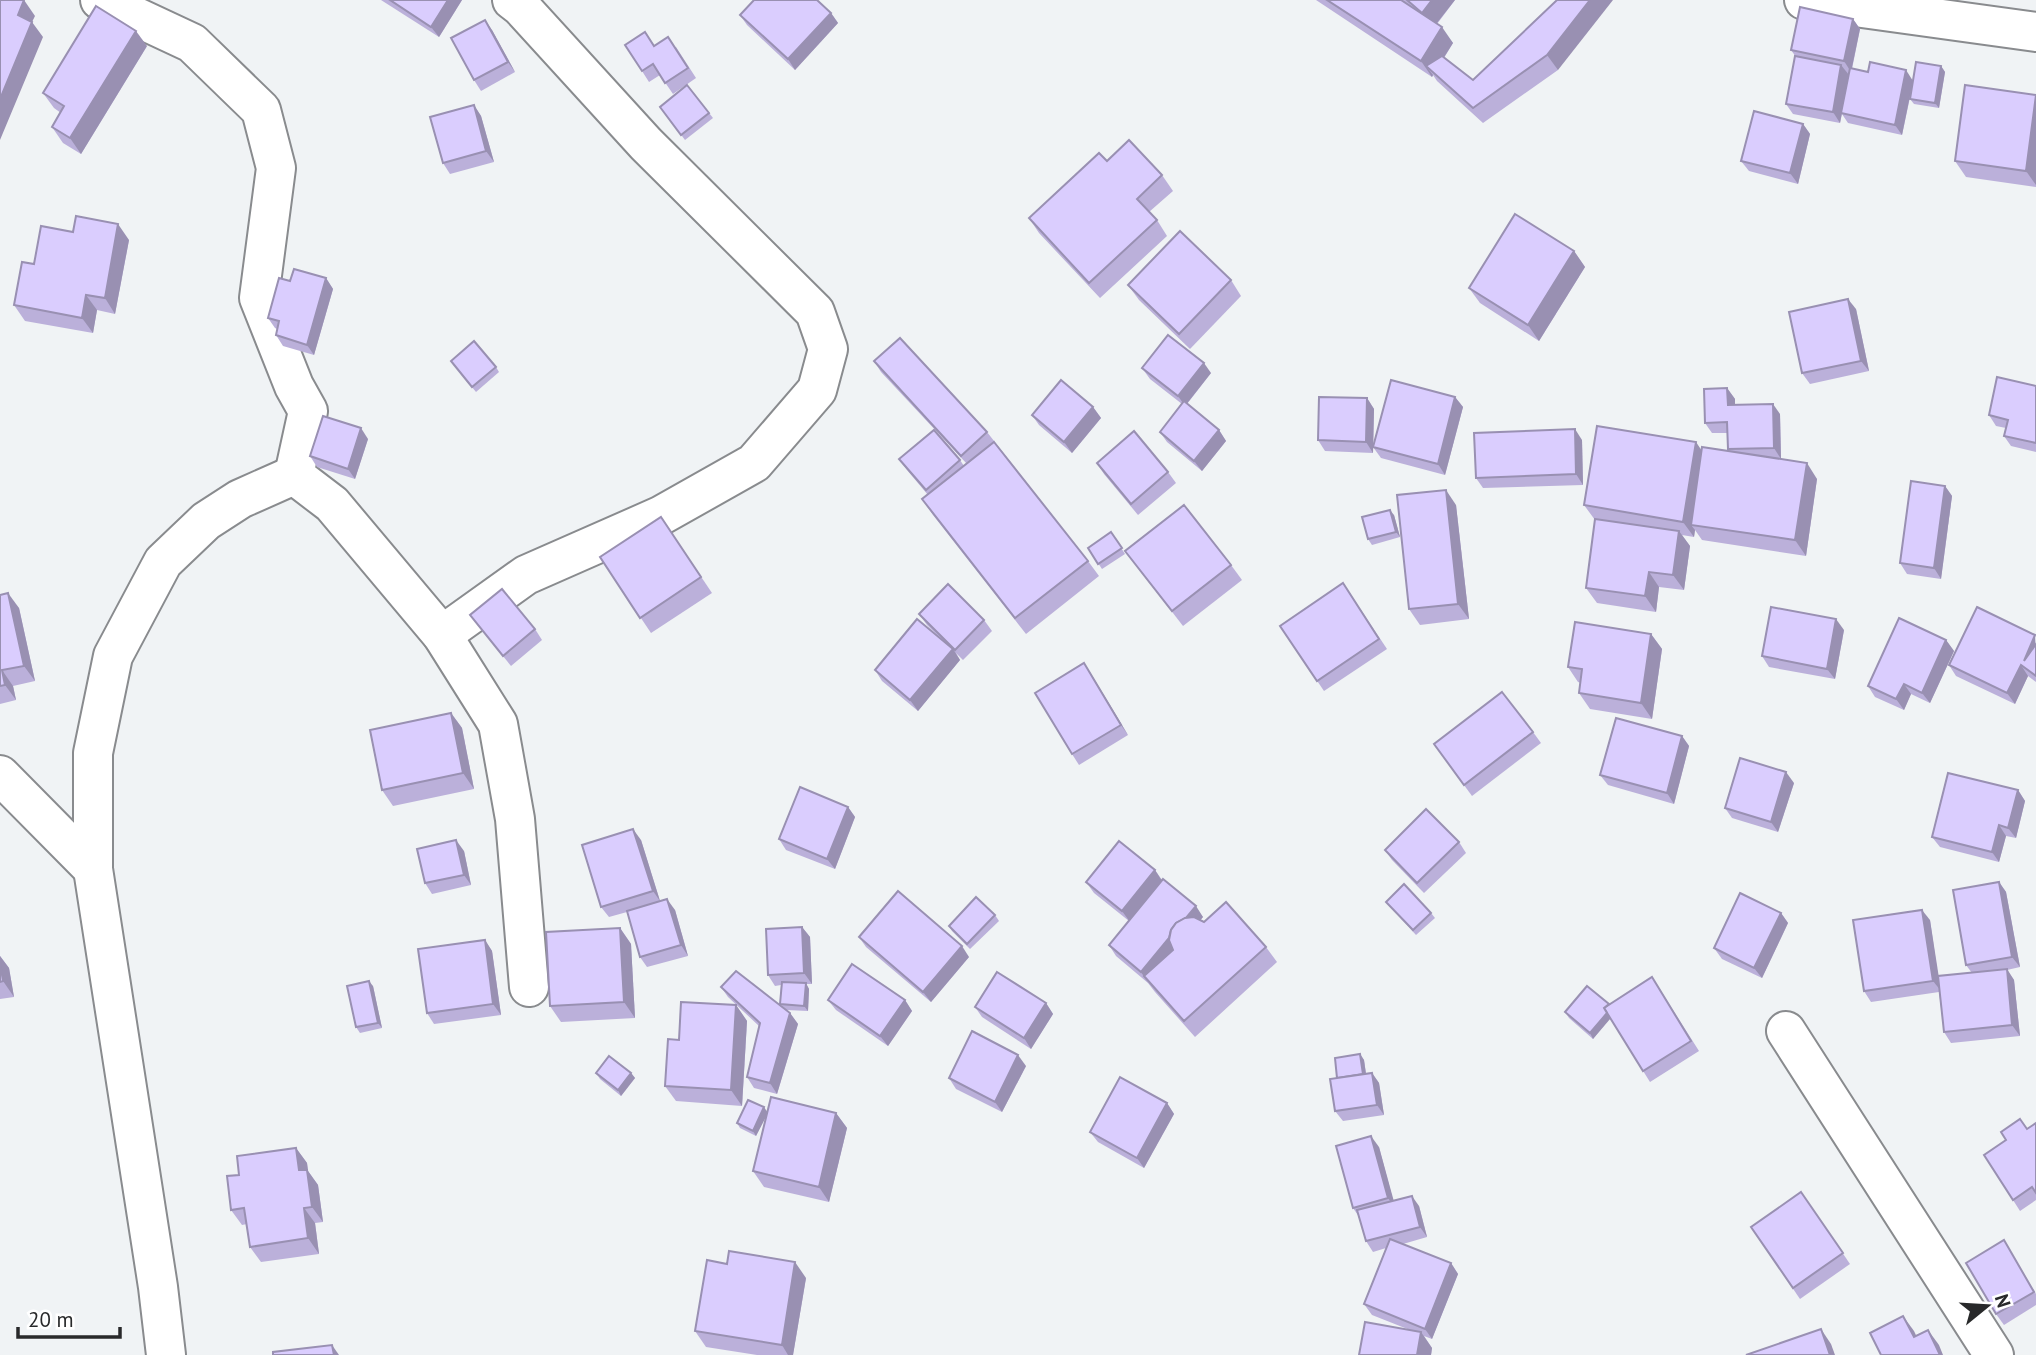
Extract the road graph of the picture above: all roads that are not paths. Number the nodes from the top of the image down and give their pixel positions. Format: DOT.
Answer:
graph roads {
  1 [pos="100,0"];
  2 [pos="512,0"];
  3 [pos="1804,0"];
  4 [pos="2036,32"];
  5 [pos="295,475"];
  6 [pos="442,635"];
  7 [pos="0,775"];
  8 [pos="93,869"];
  9 [pos="529,987"];
  10 [pos="1786,1031"];
  11 [pos="166,1355"];
  12 [pos="1994,1355"];
  1 -- 5 [label="street"];
  2 -- 6 [label="street"];
  3 -- 4 [label="street"];
  5 -- 6 [label="street"];
  5 -- 8 [label="street"];
  6 -- 9 [label="street"];
  7 -- 8 [label="street"];
  8 -- 11 [label="street"];
  10 -- 12 [label="street"];
}
